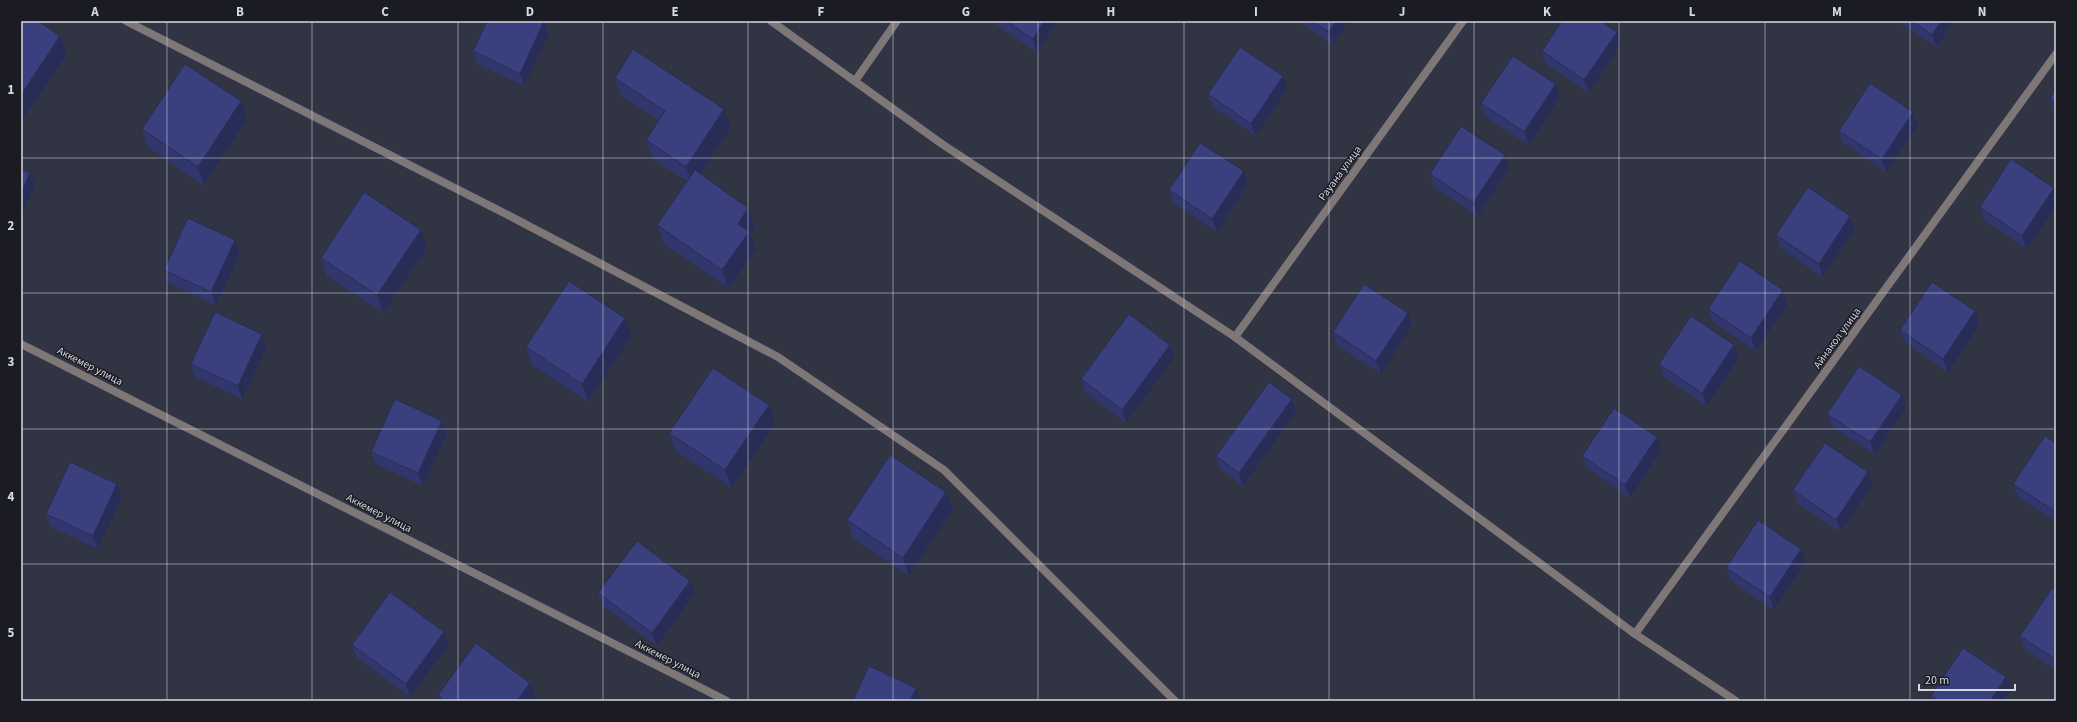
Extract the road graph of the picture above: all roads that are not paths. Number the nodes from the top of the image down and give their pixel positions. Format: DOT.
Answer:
graph roads {
  1 [pos="126,21"];
  2 [pos="771,21"];
  3 [pos="897,21"];
  4 [pos="1463,21"];
  5 [pos="2056,54"];
  6 [pos="855,81"];
  7 [pos="1235,337"];
  8 [pos="21,344"];
  9 [pos="1635,634"];
  10 [pos="727,701"];
  11 [pos="1175,701"];
  12 [pos="1736,701"];
  1 -- 11 [label="street"];
  2 -- 6 [label="street"];
  3 -- 6 [label="street"];
  4 -- 7 [label="street, Рауана улица"];
  5 -- 9 [label="street, Айнакол улица"];
  6 -- 7 [label="street"];
  7 -- 9 [label="street"];
  8 -- 10 [label="street, Аккемер улица"];
  9 -- 12 [label="street"];
}
